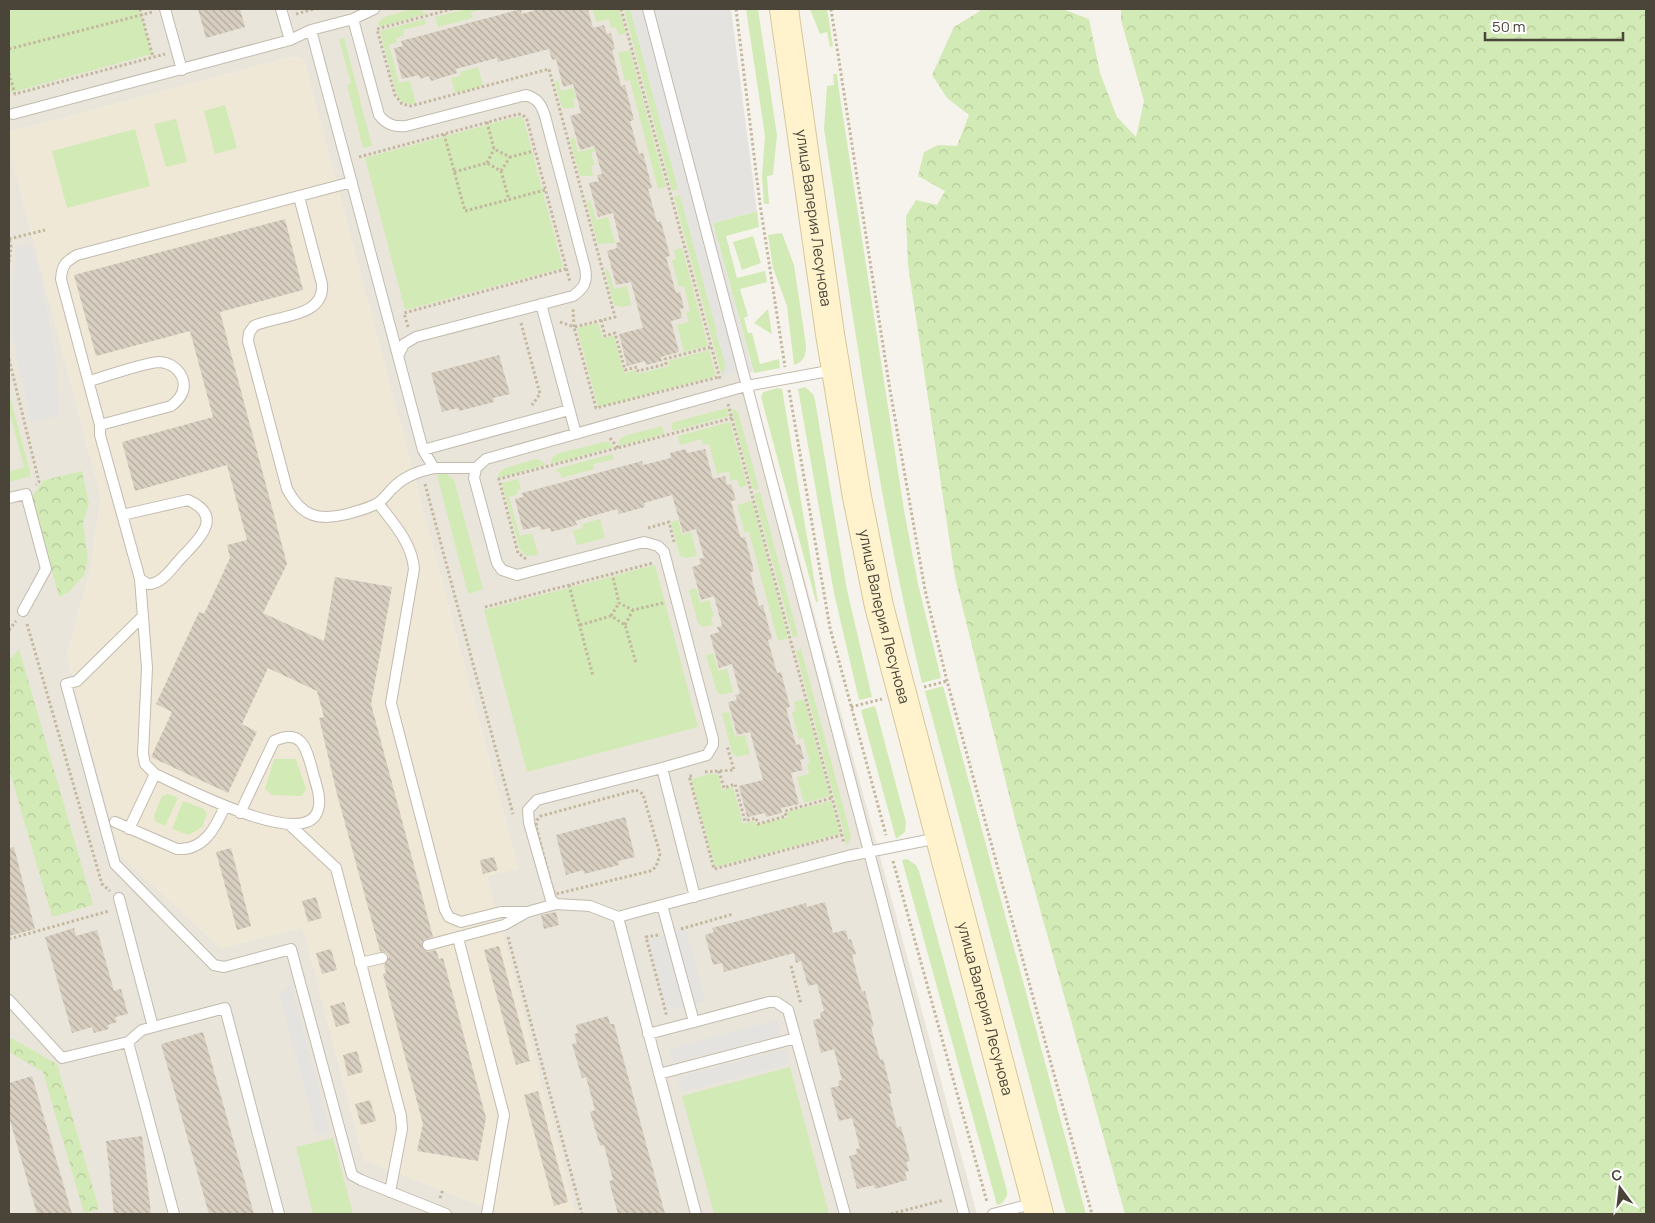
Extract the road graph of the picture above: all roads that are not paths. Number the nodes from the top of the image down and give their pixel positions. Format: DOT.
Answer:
graph roads {
  1 [pos="281,9"];
  2 [pos="374,9"];
  3 [pos="648,9"];
  4 [pos="784,9"];
  5 [pos="161,10"];
  6 [pos="353,19"];
  7 [pos="311,30"];
  8 [pos="290,40"];
  9 [pos="182,70"];
  10 [pos="17,113"];
  11 [pos="352,182"];
  12 [pos="299,197"];
  13 [pos="542,304"];
  14 [pos="398,356"];
  15 [pos="836,370"];
  16 [pos="88,381"];
  17 [pos="746,386"];
  18 [pos="570,410"];
  19 [pos="100,425"];
  20 [pos="576,434"];
  21 [pos="423,450"];
  22 [pos="434,468"];
  23 [pos="476,468"];
  24 [pos="9,498"];
  25 [pos="378,503"];
  26 [pos="122,515"];
  27 [pos="140,578"];
  28 [pos="23,611"];
  29 [pos="143,616"];
  30 [pos="662,768"];
  31 [pos="155,774"];
  32 [pos="225,806"];
  33 [pos="240,813"];
  34 [pos="115,822"];
  35 [pos="290,825"];
  36 [pos="130,829"];
  37 [pos="939,837"];
  38 [pos="870,852"];
  39 [pos="695,897"];
  40 [pos="120,903"];
  41 [pos="556,904"];
  42 [pos="662,906"];
  43 [pos="527,912"];
  44 [pos="618,917"];
  45 [pos="458,938"];
  46 [pos="428,946"];
  47 [pos="382,958"];
  48 [pos="360,963"];
  49 [pos="9,1000"];
  50 [pos="694,1022"];
  51 [pos="153,1027"];
  52 [pos="648,1034"];
  53 [pos="796,1038"];
  54 [pos="128,1042"];
  55 [pos="659,1074"];
  56 [pos="390,1192"];
  57 [pos="1038,1208"];
  58 [pos="990,1210"];
  59 [pos="174,1214"];
  60 [pos="279,1214"];
  61 [pos="446,1214"];
  62 [pos="487,1214"];
  63 [pos="696,1214"];
  64 [pos="845,1214"];
  65 [pos="964,1214"];
  1 -- 8 [label="lane"];
  2 -- 6 [label="lane"];
  3 -- 17 [label="lane"];
  4 -- 15 [label="main road, улица Валерия Лесунова"];
  5 -- 9 [label="lane"];
  6 -- 7 [label="lane"];
  6 -- 13 [label="lane"];
  7 -- 8 [label="lane"];
  7 -- 11 [label="lane"];
  8 -- 9 [label="lane"];
  9 -- 10 [label="lane"];
  11 -- 12 [label="lane"];
  11 -- 14 [label="lane"];
  12 -- 16 [label="lane"];
  12 -- 25 [label="lane"];
  13 -- 14 [label="lane"];
  13 -- 18 [label="lane"];
  14 -- 21 [label="lane"];
  15 -- 17 [label="lane"];
  15 -- 37 [label="main road, улица Валерия Лесунова"];
  16 -- 19 [label="lane"];
  16 -- 19 [label="lane"];
  17 -- 20 [label="lane"];
  17 -- 38 [label="lane"];
  18 -- 20 [label="lane"];
  18 -- 21 [label="lane"];
  19 -- 26 [label="lane"];
  20 -- 23 [label="lane"];
  21 -- 22 [label="lane"];
  22 -- 23 [label="lane"];
  22 -- 25 [label="lane"];
  23 -- 30 [label="lane"];
  24 -- 28 [label="lane"];
  25 -- 43 [label="lane"];
  26 -- 27 [label="lane"];
  26 -- 27 [label="lane"];
  27 -- 29 [label="lane"];
  29 -- 31 [label="lane"];
  29 -- 56 [label="lane"];
  30 -- 39 [label="lane"];
  30 -- 41 [label="lane"];
  31 -- 32 [label="lane"];
  31 -- 36 [label="lane"];
  32 -- 33 [label="lane"];
  32 -- 36 [label="lane"];
  33 -- 35 [label="lane"];
  33 -- 35 [label="lane"];
  34 -- 36 [label="lane"];
  35 -- 48 [label="lane"];
  37 -- 38 [label="lane"];
  37 -- 57 [label="main road, улица Валерия Лесунова"];
  38 -- 39 [label="lane"];
  38 -- 65 [label="lane"];
  39 -- 42 [label="lane"];
  40 -- 51 [label="lane"];
  41 -- 43 [label="lane"];
  41 -- 44 [label="lane"];
  42 -- 44 [label="lane"];
  42 -- 50 [label="lane"];
  43 -- 45 [label="lane"];
  44 -- 52 [label="lane"];
  45 -- 46 [label="lane"];
  45 -- 62 [label="lane"];
  47 -- 48 [label="lane"];
  48 -- 56 [label="lane"];
  49 -- 54 [label="lane"];
  50 -- 52 [label="lane"];
  50 -- 53 [label="lane"];
  51 -- 54 [label="lane"];
  51 -- 60 [label="lane"];
  52 -- 55 [label="lane"];
  53 -- 55 [label="lane"];
  53 -- 64 [label="lane"];
  54 -- 59 [label="lane"];
  55 -- 63 [label="lane"];
  56 -- 61 [label="lane"];
  57 -- 58 [label="lane"];
}
